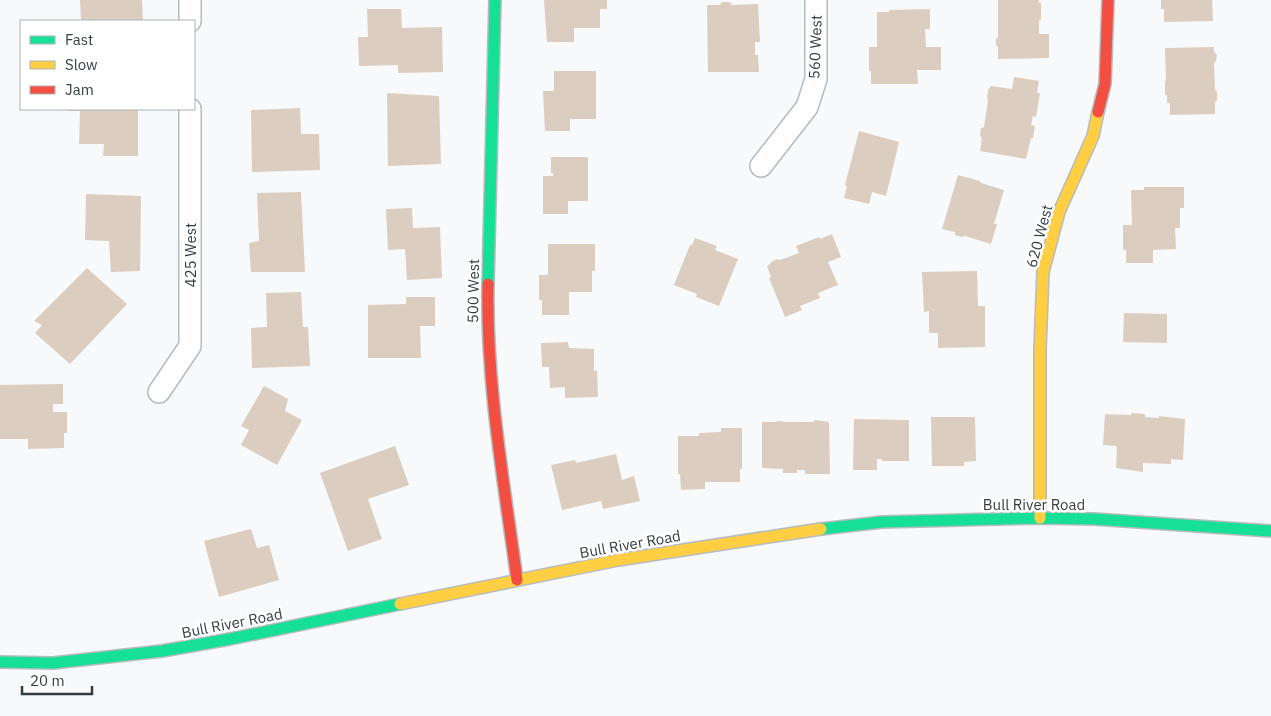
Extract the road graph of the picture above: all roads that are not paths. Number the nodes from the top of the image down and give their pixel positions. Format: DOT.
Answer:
graph roads {
  1 [pos="190,0"];
  2 [pos="495,0"];
  3 [pos="816,0"];
  4 [pos="1108,0"];
  5 [pos="190,20"];
  6 [pos="190,110"];
  7 [pos="761,166"];
  8 [pos="159,392"];
  9 [pos="1040,518"];
  10 [pos="1271,531"];
  11 [pos="517,580"];
  12 [pos="0,662"];
  1 -- 5 [label="street"];
  2 -- 11 [label="street, 500 West"];
  3 -- 7 [label="street, 560 West"];
  4 -- 9 [label="street, 620 West"];
  6 -- 8 [label="street, 425 West"];
  9 -- 10 [label="street, Bull River Road"];
  9 -- 11 [label="street, Bull River Road"];
  11 -- 12 [label="street, Bull River Road"];
}
